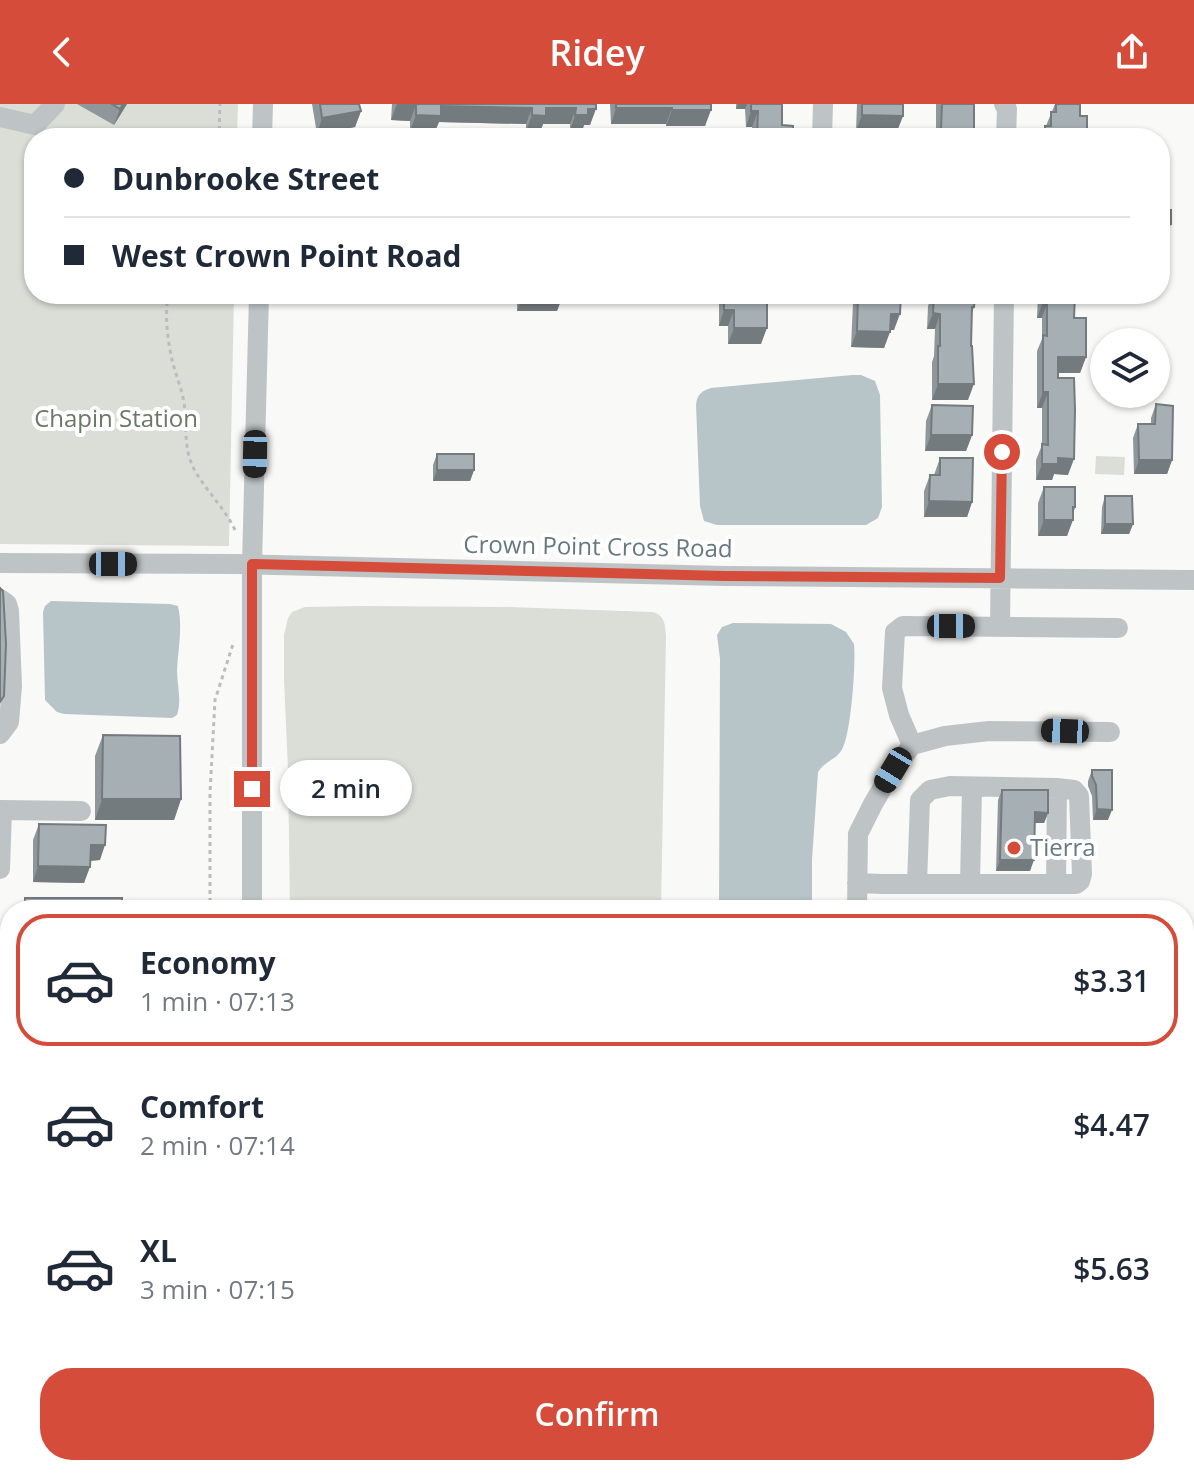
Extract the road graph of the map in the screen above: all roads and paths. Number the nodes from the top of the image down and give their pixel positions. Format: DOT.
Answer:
graph roads {
  1 [pos="55,104"];
  2 [pos="220,104"];
  3 [pos="263,104"];
  4 [pos="823,104"];
  5 [pos="1004,104"];
  6 [pos="0,117"];
  7 [pos="219,128"];
  8 [pos="262,128"];
  9 [pos="822,128"];
  10 [pos="1006,128"];
  11 [pos="167,304"];
  12 [pos="259,304"];
  13 [pos="1004,304"];
  14 [pos="236,539"];
  15 [pos="0,563"];
  16 [pos="252,564"];
  17 [pos="1000,578"];
  18 [pos="1194,580"];
  19 [pos="0,599"];
  20 [pos="1000,626"];
  21 [pos="237,628"];
  22 [pos="1118,628"];
  23 [pos="1110,732"];
  24 [pos="0,734"];
  25 [pos="912,745"];
  26 [pos="972,788"];
  27 [pos="1,810"];
  28 [pos="81,811"];
  29 [pos="0,869"];
  30 [pos="857,883"];
  31 [pos="917,884"];
  32 [pos="970,884"];
  33 [pos="210,900"];
  34 [pos="252,900"];
  35 [pos="857,900"];
  1 -- 6 [label="street"];
  2 -- 7 [label="path"];
  3 -- 8 [label="street"];
  4 -- 9 [label="street"];
  5 -- 10 [label="street"];
  11 -- 14 [label="path"];
  12 -- 16 [label="street"];
  13 -- 17 [label="street"];
  15 -- 16 [label="street, Crown Point Cross Road"];
  16 -- 17 [label="street, Crown Point Cross Road"];
  16 -- 34 [label="street"];
  17 -- 18 [label="street, Crown Point Cross Road"];
  17 -- 20 [label="street"];
  19 -- 24 [label="street"];
  20 -- 22 [label="street"];
  20 -- 25 [label="street"];
  21 -- 33 [label="path"];
  23 -- 25 [label="street"];
  25 -- 30 [label="street"];
  26 -- 31 [label="street"];
  26 -- 32 [label="street"];
  26 -- 32 [label="street"];
  27 -- 28 [label="street"];
  27 -- 29 [label="street"];
  30 -- 31 [label="street"];
  30 -- 35 [label="street"];
  31 -- 32 [label="street"];
}
